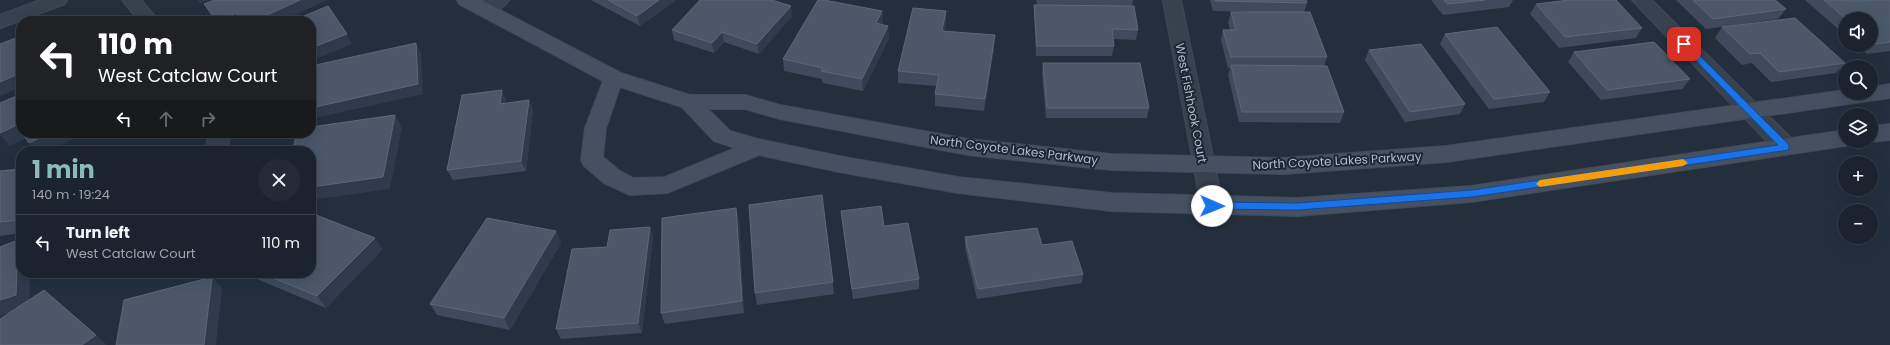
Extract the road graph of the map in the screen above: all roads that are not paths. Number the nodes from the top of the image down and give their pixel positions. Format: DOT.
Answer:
graph roads {
  1 [pos="58,0"];
  2 [pos="131,0"];
  3 [pos="466,0"];
  4 [pos="500,0"];
  5 [pos="1172,0"];
  6 [pos="1641,0"];
  7 [pos="483,10"];
  8 [pos="145,16"];
  9 [pos="0,22"];
  10 [pos="614,78"];
  11 [pos="1890,91"];
  12 [pos="689,102"];
  13 [pos="1750,111"];
  14 [pos="1890,132"];
  15 [pos="1878,133"];
  16 [pos="1838,139"];
  17 [pos="758,147"];
  18 [pos="1786,147"];
  19 [pos="1203,165"];
  20 [pos="1212,206"];
  1 -- 9 [label="street"];
  2 -- 8 [label="street"];
  3 -- 7 [label="street, North Coyote Lakes Parkway"];
  4 -- 7 [label="street"];
  5 -- 19 [label="street, West Fishhook Court"];
  6 -- 13 [label="street"];
  7 -- 10 [label="street, North Coyote Lakes Parkway"];
  10 -- 12 [label="street, North Coyote Lakes Parkway"];
  10 -- 17 [label="street"];
  11 -- 13 [label="street, North Coyote Lakes Parkway"];
  12 -- 17 [label="street, North Coyote Lakes Parkway"];
  12 -- 19 [label="street, North Coyote Lakes Parkway"];
  13 -- 18 [label="street"];
  13 -- 19 [label="street, North Coyote Lakes Parkway"];
  14 -- 15 [label="street"];
  16 -- 18 [label="street, North Coyote Lakes Parkway"];
  17 -- 20 [label="street, North Coyote Lakes Parkway"];
  18 -- 20 [label="street, North Coyote Lakes Parkway"];
  19 -- 20 [label="street, West Fishhook Court"];
}
